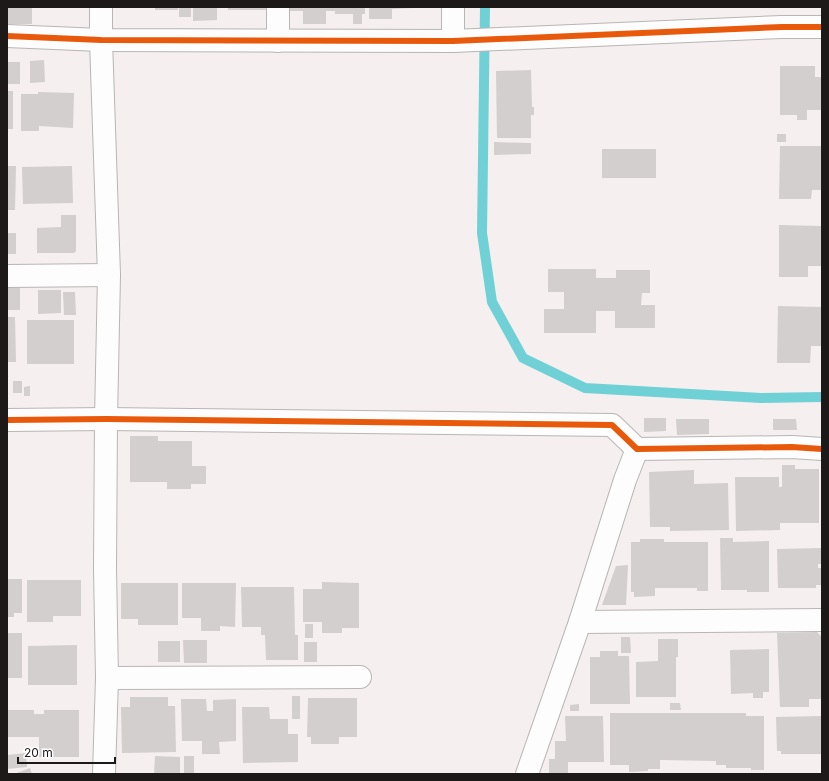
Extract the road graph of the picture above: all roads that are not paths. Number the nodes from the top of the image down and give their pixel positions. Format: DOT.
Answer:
graph roads {
  1 [pos="101,7"];
  2 [pos="278,7"];
  3 [pos="453,7"];
  4 [pos="822,27"];
  5 [pos="7,36"];
  6 [pos="101,40"];
  7 [pos="278,41"];
  8 [pos="453,41"];
  9 [pos="109,275"];
  10 [pos="7,276"];
  11 [pos="106,419"];
  12 [pos="7,420"];
  13 [pos="822,448"];
  14 [pos="637,449"];
  15 [pos="822,620"];
  16 [pos="580,622"];
  17 [pos="360,677"];
  18 [pos="107,678"];
  19 [pos="104,774"];
  20 [pos="527,774"];
  1 -- 6 [label="street"];
  2 -- 7 [label="street"];
  3 -- 8 [label="street"];
  4 -- 8 [label="street"];
  5 -- 6 [label="street"];
  6 -- 7 [label="street"];
  6 -- 9 [label="street"];
  7 -- 8 [label="street"];
  9 -- 10 [label="street"];
  9 -- 11 [label="street"];
  11 -- 12 [label="street"];
  11 -- 14 [label="street"];
  11 -- 18 [label="street"];
  13 -- 14 [label="street"];
  14 -- 16 [label="street"];
  15 -- 16 [label="street"];
  16 -- 20 [label="street"];
  17 -- 18 [label="street"];
  18 -- 19 [label="street"];
}
